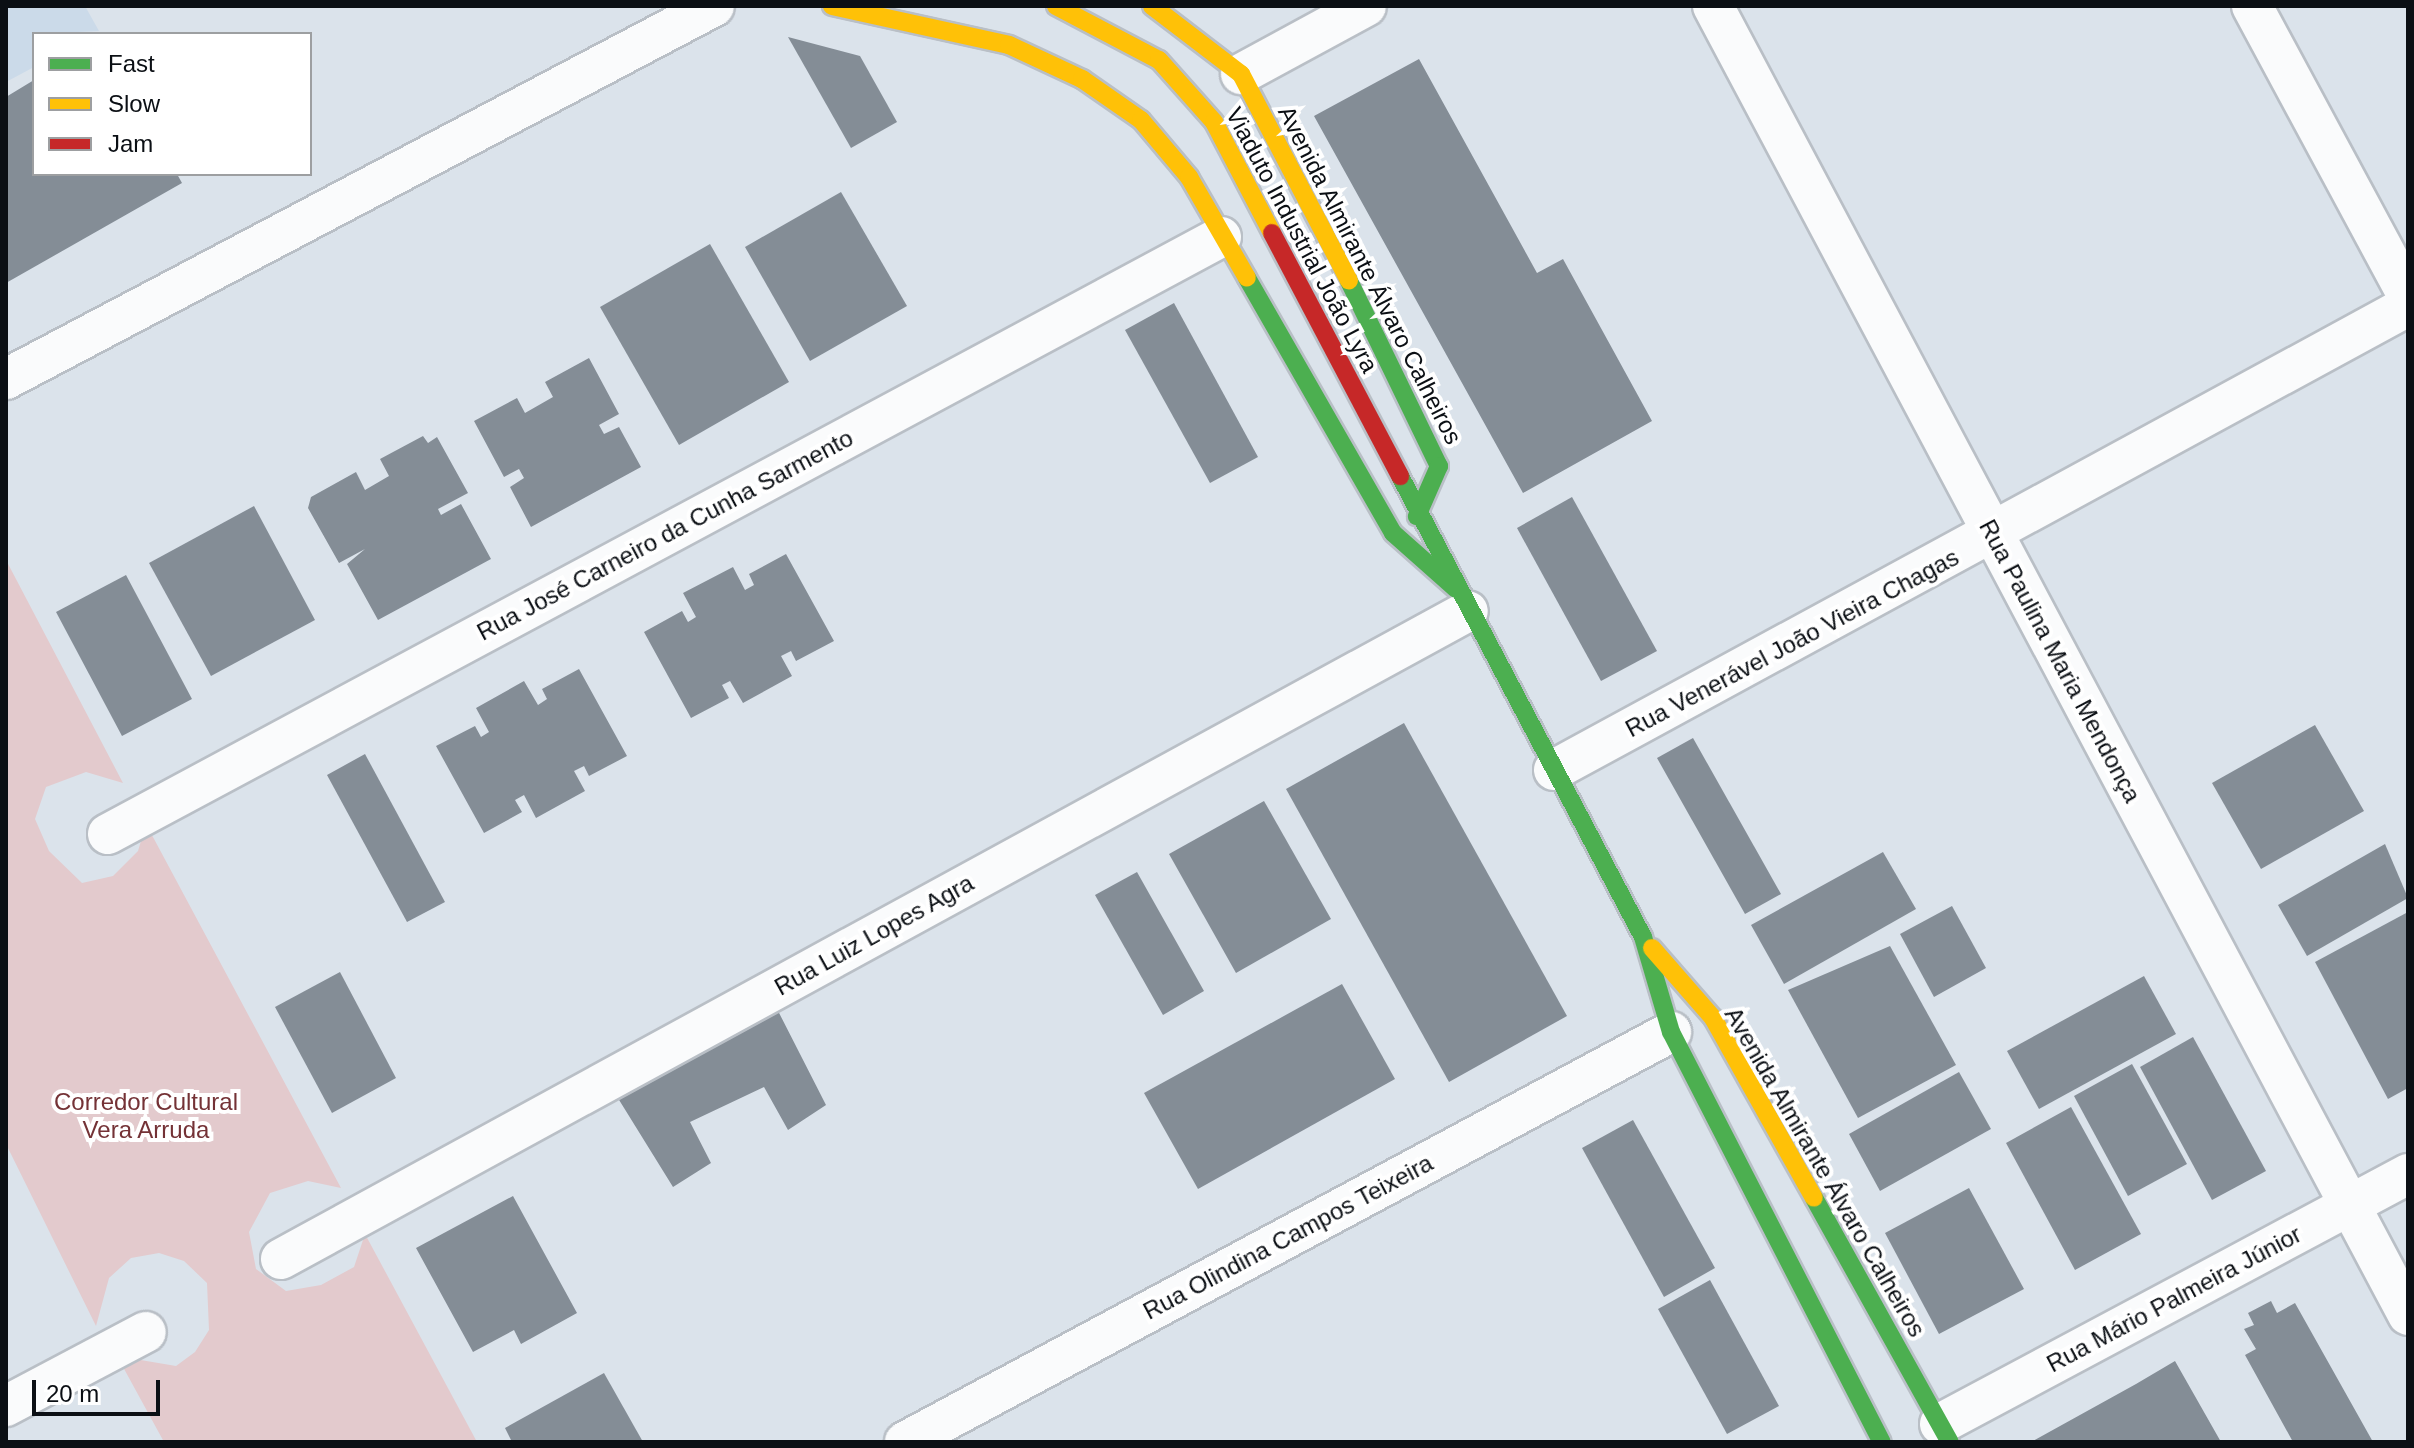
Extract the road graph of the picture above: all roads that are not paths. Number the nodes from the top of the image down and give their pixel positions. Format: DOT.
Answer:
graph roads {
  1 [pos="714,6"];
  2 [pos="832,6"];
  3 [pos="1056,6"];
  4 [pos="1152,6"];
  5 [pos="1366,6"];
  6 [pos="1713,6"];
  7 [pos="2252,6"];
  8 [pos="1241,74"];
  9 [pos="1221,237"];
  10 [pos="2408,296"];
  11 [pos="2408,306"];
  12 [pos="6,379"];
  13 [pos="1417,516"];
  14 [pos="1993,535"];
  15 [pos="1462,600"];
  16 [pos="1554,770"];
  17 [pos="108,834"];
  18 [pos="1643,937"];
  19 [pos="1671,1032"];
  20 [pos="2408,1174"];
  21 [pos="2350,1206"];
  22 [pos="281,1259"];
  23 [pos="2408,1315"];
  24 [pos="146,1332"];
  25 [pos="6,1406"];
  26 [pos="1945,1433"];
  27 [pos="905,1442"];
  28 [pos="1882,1442"];
  1 -- 12 [label="street"];
  2 -- 9 [label="main road"];
  3 -- 13 [label="main road, Viaduto Industrial João Lyra"];
  4 -- 8 [label="main road, Avenida Almirante Álvaro Calheiros"];
  5 -- 8 [label="street"];
  6 -- 14 [label="street, Rua Paulina Maria Mendonça"];
  7 -- 10 [label="street"];
  8 -- 13 [label="main road, Avenida Almirante Álvaro Calheiros"];
  9 -- 15 [label="main road"];
  9 -- 17 [label="street, Rua José Carneiro da Cunha Sarmento"];
  11 -- 14 [label="street, Rua Venerável João Vieira Chagas"];
  13 -- 15 [label="main road, Avenida Almirante Álvaro Calheiros"];
  14 -- 16 [label="street, Rua Venerável João Vieira Chagas"];
  14 -- 21 [label="street, Rua Paulina Maria Mendonça"];
  15 -- 16 [label="main road, Avenida Almirante Álvaro Calheiros"];
  15 -- 22 [label="street, Rua Luiz Lopes Agra"];
  16 -- 18 [label="main road, Avenida Almirante Álvaro Calheiros"];
  18 -- 19 [label="main road, Avenida Almirante Álvaro Calheiros"];
  18 -- 26 [label="main road, Avenida Almirante Álvaro Calheiros"];
  19 -- 27 [label="street, Rua Olindina Campos Teixeira"];
  19 -- 28 [label="main road, Avenida Almirante Álvaro Calheiros"];
  20 -- 21 [label="street, Rua Mário Palmeira Júnior"];
  21 -- 23 [label="street, Rua Paulina Maria Mendonça"];
  21 -- 26 [label="street, Rua Mário Palmeira Júnior"];
  24 -- 25 [label="street"];
}
